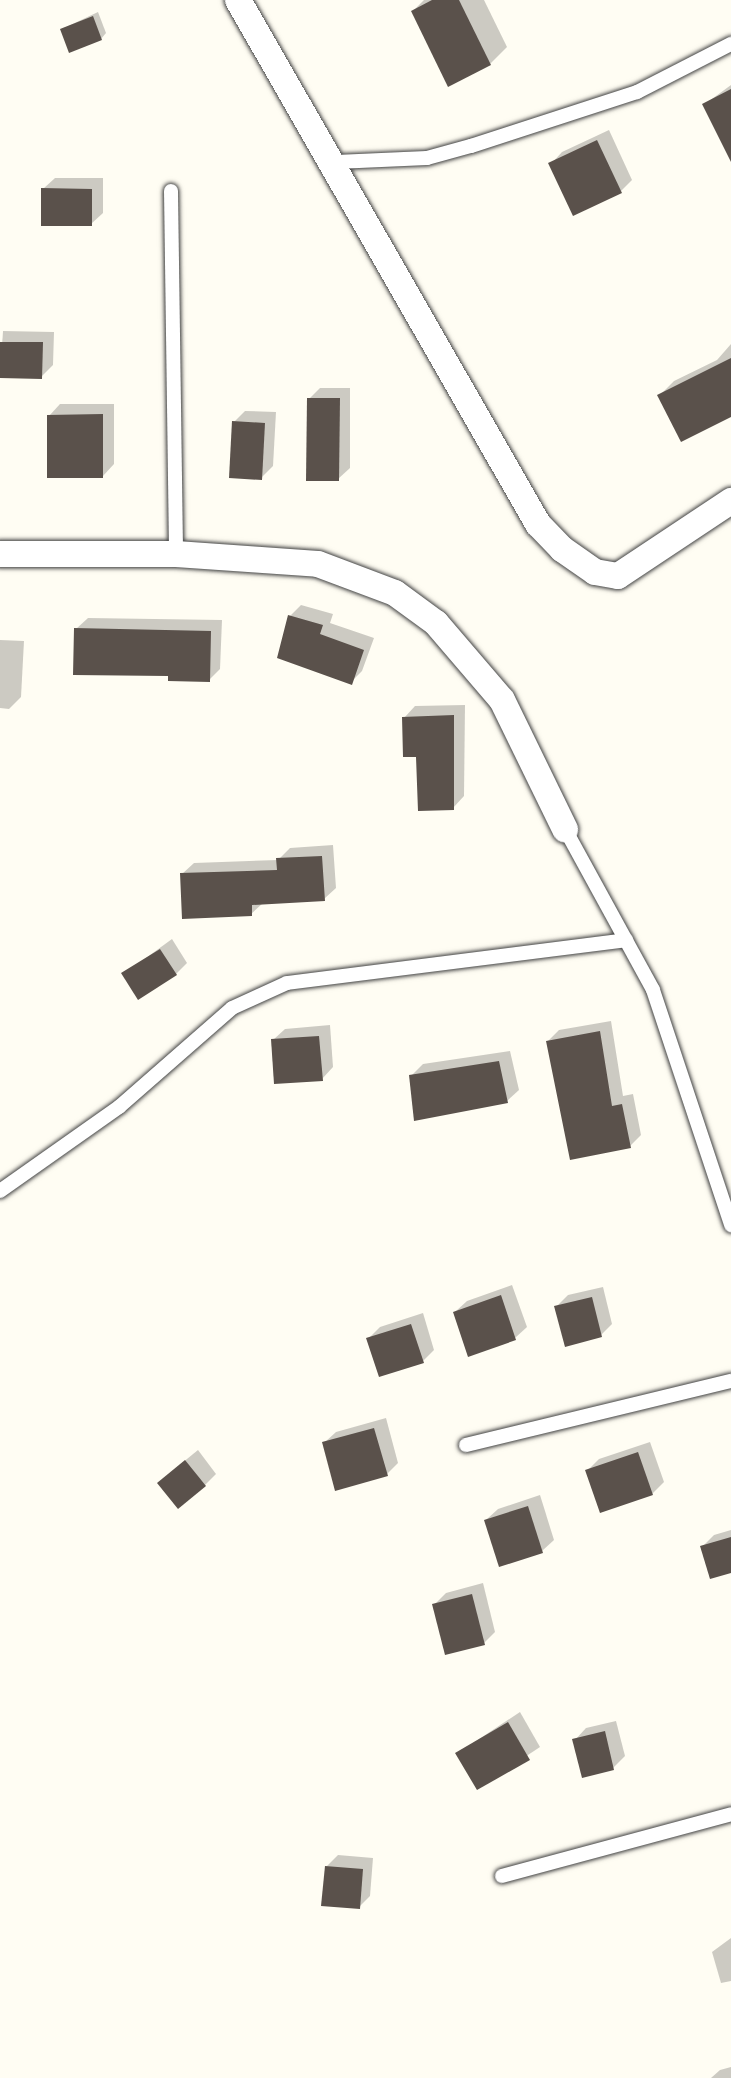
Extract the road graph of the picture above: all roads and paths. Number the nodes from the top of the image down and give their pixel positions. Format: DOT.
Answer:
graph roads {
  1 [pos="238,0"];
  2 [pos="731,44"];
  3 [pos="336,162"];
  4 [pos="171,191"];
  5 [pos="731,501"];
  6 [pos="0,554"];
  7 [pos="176,554"];
  8 [pos="565,829"];
  9 [pos="626,940"];
  10 [pos="0,1191"];
  11 [pos="731,1225"];
  12 [pos="731,1381"];
  13 [pos="466,1445"];
  14 [pos="731,1814"];
  15 [pos="502,1876"];
  1 -- 3 [label="street"];
  2 -- 3 [label="lane"];
  3 -- 5 [label="street"];
  4 -- 7 [label="lane"];
  6 -- 7 [label="street"];
  7 -- 8 [label="street"];
  8 -- 9 [label="lane"];
  9 -- 10 [label="lane"];
  9 -- 11 [label="lane"];
  12 -- 13 [label="lane"];
  14 -- 15 [label="lane"];
}
